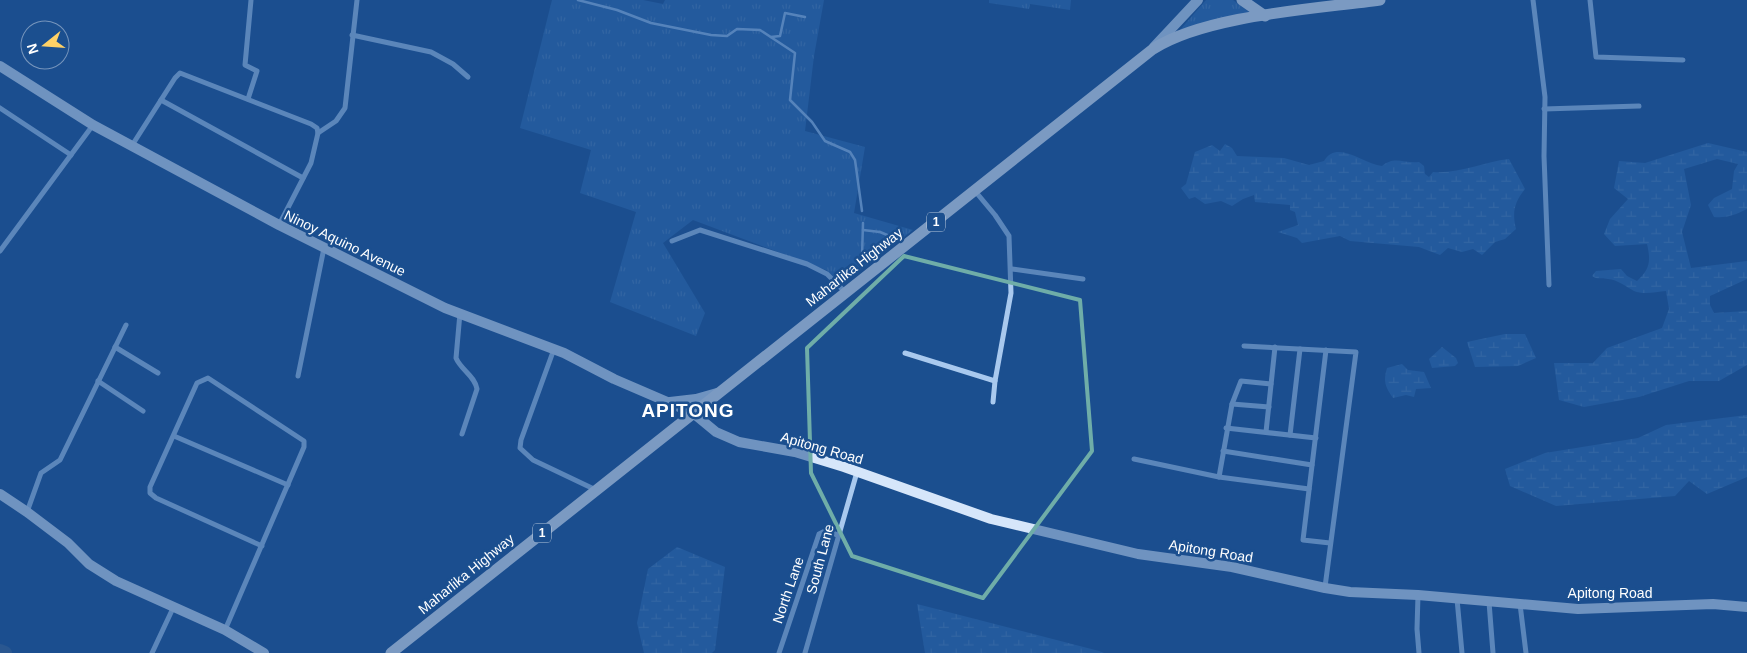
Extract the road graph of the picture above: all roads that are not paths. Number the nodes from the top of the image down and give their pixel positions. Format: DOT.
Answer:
graph roads {
  1 [pos="251,0"];
  2 [pos="357,0"];
  3 [pos="1198,0"];
  4 [pos="1242,0"];
  5 [pos="1380,0"];
  6 [pos="1533,0"];
  7 [pos="1590,0"];
  8 [pos="1265,16"];
  9 [pos="352,35"];
  10 [pos="1152,49"];
  11 [pos="1683,60"];
  12 [pos="0,66"];
  13 [pos="468,77"];
  14 [pos="248,99"];
  15 [pos="161,100"];
  16 [pos="1639,106"];
  17 [pos="0,108"];
  18 [pos="1544,109"];
  19 [pos="93,126"];
  20 [pos="318,133"];
  21 [pos="131,147"];
  22 [pos="71,155"];
  23 [pos="303,178"];
  24 [pos="975,191"];
  25 [pos="279,225"];
  26 [pos="672,241"];
  27 [pos="324,248"];
  28 [pos="0,251"];
  29 [pos="1012,269"];
  30 [pos="1083,280"];
  31 [pos="1549,285"];
  32 [pos="846,294"];
  33 [pos="460,314"];
  34 [pos="126,325"];
  35 [pos="1244,346"];
  36 [pos="115,347"];
  37 [pos="1275,348"];
  38 [pos="554,349"];
  39 [pos="1300,349"];
  40 [pos="1326,350"];
  41 [pos="905,353"];
  42 [pos="158,373"];
  43 [pos="298,376"];
  44 [pos="98,381"];
  45 [pos="995,381"];
  46 [pos="1272,384"];
  47 [pos="718,393"];
  48 [pos="664,402"];
  49 [pos="993,402"];
  50 [pos="1232,404"];
  51 [pos="1269,407"];
  52 [pos="143,411"];
  53 [pos="693,413"];
  54 [pos="1226,428"];
  55 [pos="1266,432"];
  56 [pos="462,434"];
  57 [pos="1290,435"];
  58 [pos="174,436"];
  59 [pos="1316,438"];
  60 [pos="1223,451"];
  61 [pos="1134,459"];
  62 [pos="1312,465"];
  63 [pos="857,472"];
  64 [pos="1219,477"];
  65 [pos="288,485"];
  66 [pos="1309,489"];
  67 [pos="596,490"];
  68 [pos="0,494"];
  69 [pos="27,512"];
  70 [pos="837,535"];
  71 [pos="1330,544"];
  72 [pos="262,546"];
  73 [pos="1325,588"];
  74 [pos="1418,595"];
  75 [pos="1457,599"];
  76 [pos="1489,602"];
  77 [pos="1520,604"];
  78 [pos="175,606"];
  79 [pos="1747,607"];
  80 [pos="225,630"];
  81 [pos="152,653"];
  82 [pos="264,653"];
  83 [pos="391,653"];
  84 [pos="778,653"];
  85 [pos="805,653"];
  86 [pos="1420,653"];
  87 [pos="1462,653"];
  88 [pos="1493,653"];
  89 [pos="1526,653"];
  1 -- 14 [label="street"];
  2 -- 9 [label="street"];
  3 -- 10 [label="street"];
  4 -- 8 [label="main road"];
  5 -- 8 [label="main road, Maharlika Highway / 1"];
  6 -- 18 [label="street"];
  7 -- 11 [label="street"];
  8 -- 10 [label="main road, Maharlika Highway / 1"];
  9 -- 13 [label="street"];
  9 -- 20 [label="street"];
  10 -- 24 [label="main road, Maharlika Highway / 1"];
  12 -- 19 [label="street, Ninoy Aquino Avenue"];
  14 -- 15 [label="street"];
  14 -- 20 [label="street"];
  15 -- 21 [label="street"];
  15 -- 23 [label="street"];
  16 -- 18 [label="street"];
  17 -- 22 [label="street"];
  18 -- 31 [label="street"];
  19 -- 21 [label="street, Ninoy Aquino Avenue"];
  19 -- 22 [label="street"];
  20 -- 23 [label="street"];
  21 -- 25 [label="street, Ninoy Aquino Avenue"];
  22 -- 28 [label="street"];
  23 -- 25 [label="street"];
  24 -- 29 [label="street"];
  24 -- 32 [label="main road, Maharlika Highway / 1"];
  25 -- 27 [label="street, Ninoy Aquino Avenue"];
  26 -- 32 [label="street"];
  27 -- 33 [label="street, Ninoy Aquino Avenue"];
  27 -- 43 [label="street"];
  29 -- 30 [label="street"];
  29 -- 45 [label="street"];
  32 -- 47 [label="main road, Maharlika Highway / 1"];
  33 -- 38 [label="street, Ninoy Aquino Avenue"];
  33 -- 56 [label="street"];
  34 -- 36 [label="street"];
  35 -- 37 [label="street"];
  36 -- 42 [label="street"];
  36 -- 44 [label="street"];
  37 -- 39 [label="street"];
  37 -- 46 [label="street"];
  38 -- 48 [label="street, Ninoy Aquino Avenue"];
  38 -- 67 [label="street"];
  39 -- 40 [label="street"];
  39 -- 57 [label="street"];
  40 -- 59 [label="street"];
  40 -- 71 [label="street"];
  41 -- 45 [label="street"];
  44 -- 52 [label="street"];
  44 -- 69 [label="street"];
  45 -- 49 [label="street"];
  46 -- 50 [label="street"];
  46 -- 51 [label="street"];
  47 -- 48 [label="street"];
  47 -- 53 [label="main road, Maharlika Highway / 1"];
  48 -- 53 [label="street, Ninoy Aquino Avenue"];
  50 -- 51 [label="street"];
  50 -- 54 [label="street"];
  51 -- 55 [label="street"];
  53 -- 63 [label="street, Apitong Road"];
  53 -- 67 [label="main road, Maharlika Highway / 1"];
  54 -- 55 [label="street"];
  54 -- 60 [label="street"];
  55 -- 57 [label="street"];
  57 -- 59 [label="street"];
  58 -- 65 [label="street"];
  58 -- 65 [label="street"];
  58 -- 72 [label="street"];
  59 -- 62 [label="street"];
  60 -- 62 [label="street"];
  60 -- 64 [label="street"];
  61 -- 64 [label="street"];
  62 -- 66 [label="street"];
  63 -- 70 [label="street, South Lane"];
  63 -- 73 [label="street, Apitong Road"];
  64 -- 66 [label="street"];
  65 -- 72 [label="street"];
  66 -- 71 [label="street"];
  67 -- 83 [label="main road, Maharlika Highway / 1"];
  68 -- 69 [label="street"];
  69 -- 78 [label="street"];
  70 -- 84 [label="street, North Lane"];
  70 -- 85 [label="street, South Lane"];
  71 -- 73 [label="street"];
  72 -- 80 [label="street"];
  73 -- 74 [label="street, Apitong Road"];
  74 -- 75 [label="street, Apitong Road"];
  74 -- 86 [label="street"];
  75 -- 76 [label="street, Apitong Road"];
  75 -- 87 [label="street"];
  76 -- 77 [label="street, Apitong Road"];
  76 -- 88 [label="street"];
  77 -- 79 [label="street, Apitong Road"];
  77 -- 89 [label="street"];
  78 -- 80 [label="street"];
  78 -- 81 [label="street"];
  80 -- 82 [label="street"];
}
